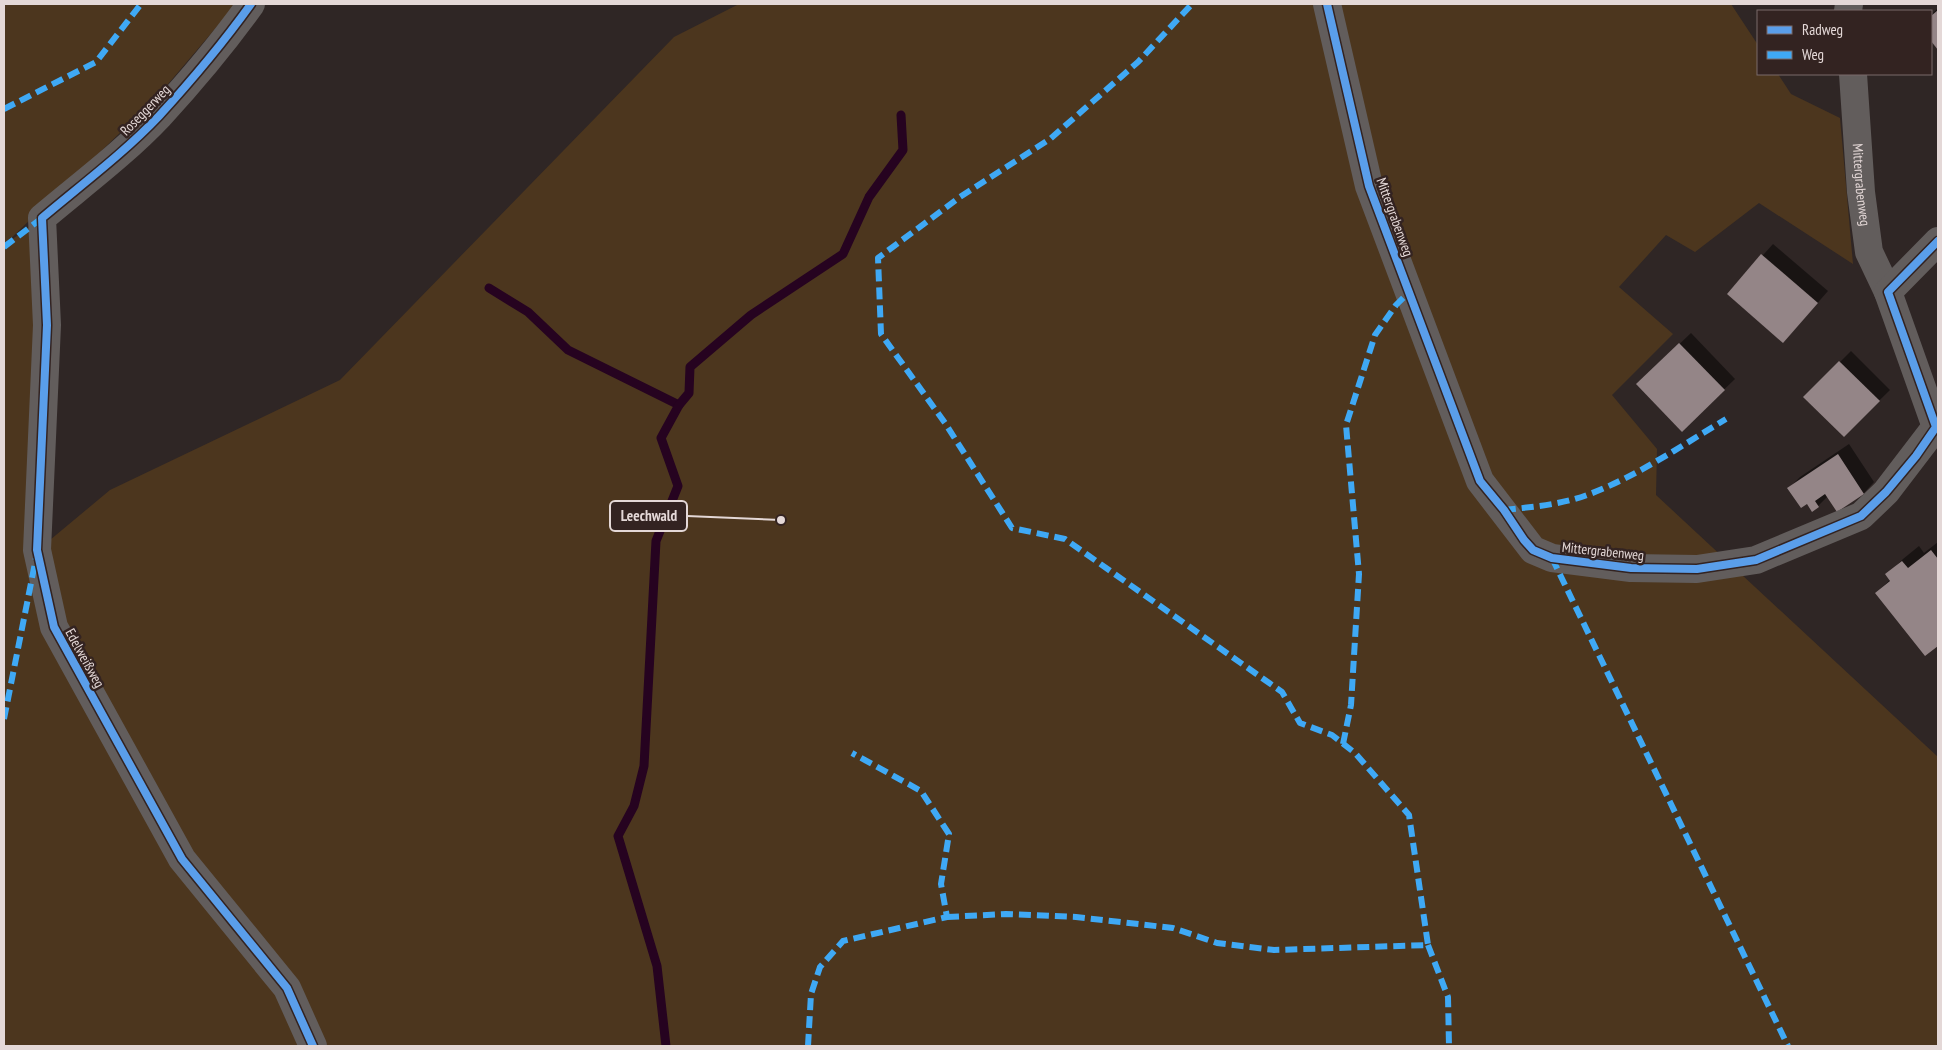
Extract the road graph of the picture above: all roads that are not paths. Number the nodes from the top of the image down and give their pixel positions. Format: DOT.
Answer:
graph roads {
  1 [pos="251,4"];
  2 [pos="1327,4"];
  3 [pos="1853,75"];
  4 [pos="42,218"];
  5 [pos="1938,241"];
  6 [pos="1888,292"];
  7 [pos="1937,426"];
  8 [pos="313,1046"];
  1 -- 4 [label="street, Roseggerweg"];
  2 -- 7 [label="street, Mittergrabenweg"];
  3 -- 6 [label="street, Mittergrabenweg"];
  4 -- 8 [label="street, Edelweißweg"];
  5 -- 6 [label="street"];
  6 -- 7 [label="street, Mittergrabenweg"];
}
